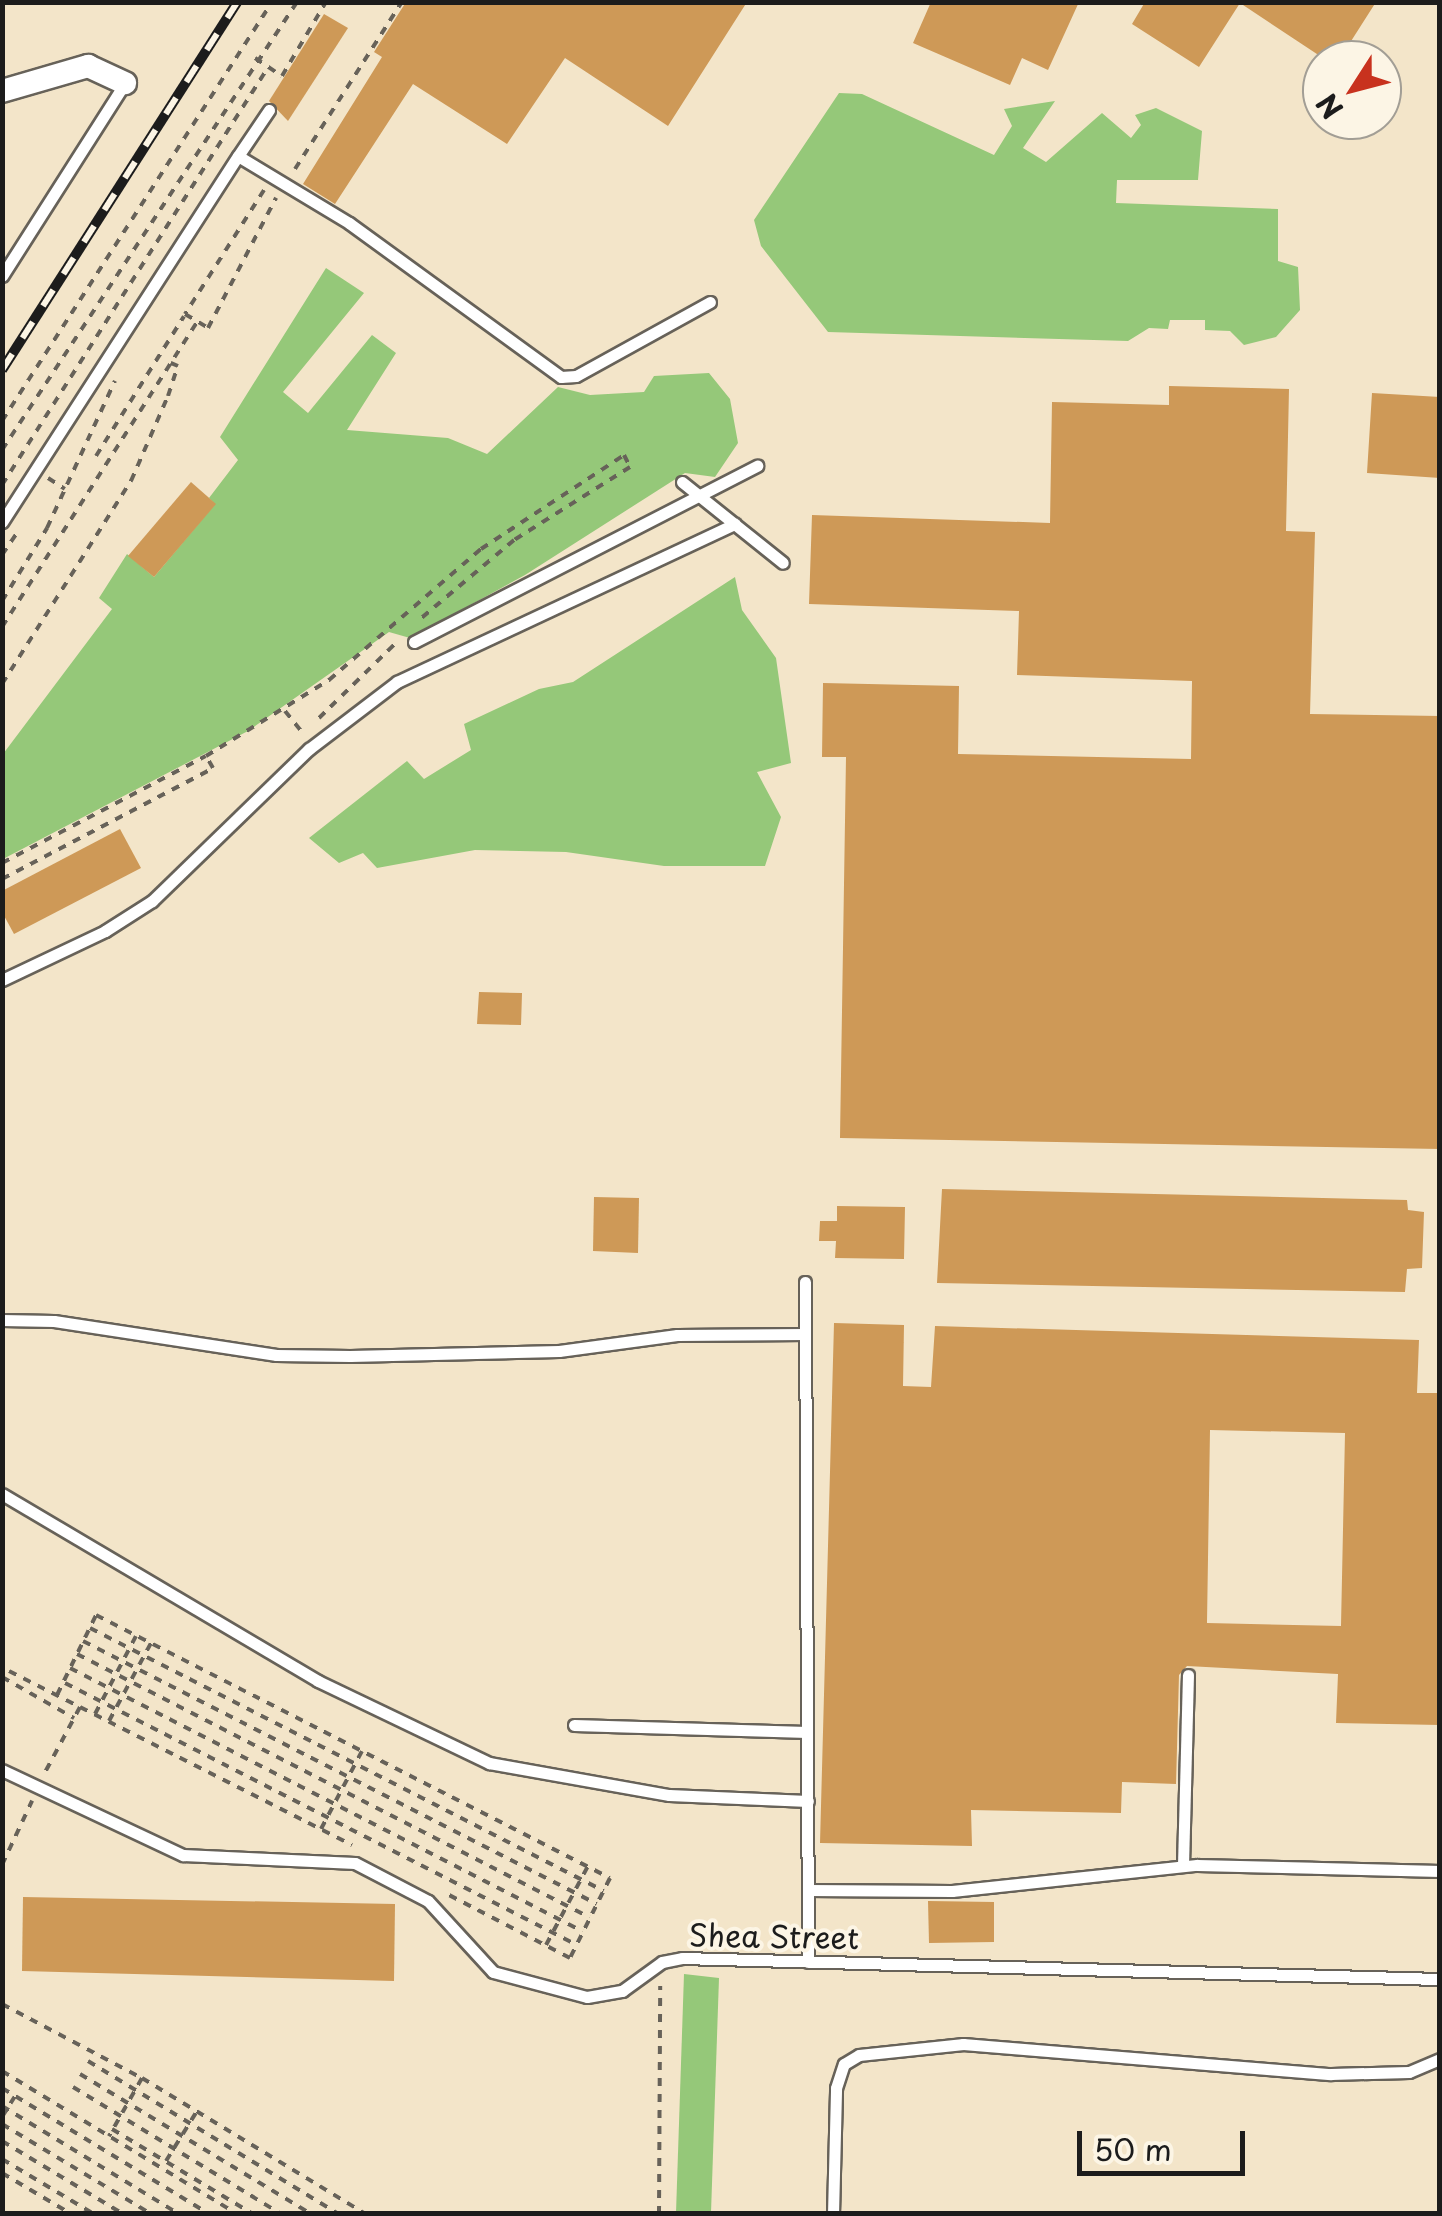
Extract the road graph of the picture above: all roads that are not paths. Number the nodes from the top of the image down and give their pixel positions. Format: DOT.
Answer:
graph roads {
  1 [pos="125,84"];
  2 [pos="2,90"];
  3 [pos="269,110"];
  4 [pos="238,156"];
  5 [pos="2,276"];
  6 [pos="710,302"];
  7 [pos="757,466"];
  8 [pos="682,482"];
  9 [pos="697,493"];
  10 [pos="2,522"];
  11 [pos="735,524"];
  12 [pos="783,562"];
  13 [pos="407,640"];
  14 [pos="2,980"];
  15 [pos="805,1282"];
  16 [pos="2,1320"];
  17 [pos="805,1334"];
  18 [pos="2,1494"];
  19 [pos="1188,1675"];
  20 [pos="574,1725"];
  21 [pos="807,1732"];
  22 [pos="2,1770"];
  23 [pos="808,1801"];
  24 [pos="1183,1865"];
  25 [pos="1440,1871"];
  26 [pos="808,1890"];
  27 [pos="808,1962"];
  28 [pos="1440,1979"];
  29 [pos="1440,2059"];
  30 [pos="834,2214"];
  1 -- 2 [label="street"];
  1 -- 5 [label="lane"];
  3 -- 4 [label="lane"];
  4 -- 6 [label="lane"];
  4 -- 10 [label="lane"];
  7 -- 9 [label="lane"];
  8 -- 9 [label="lane"];
  9 -- 11 [label="lane"];
  9 -- 13 [label="lane"];
  11 -- 12 [label="lane"];
  11 -- 14 [label="lane"];
  15 -- 17 [label="lane"];
  16 -- 17 [label="lane"];
  17 -- 21 [label="lane"];
  18 -- 23 [label="lane"];
  19 -- 24 [label="lane"];
  20 -- 21 [label="lane"];
  21 -- 23 [label="lane"];
  22 -- 27 [label="lane, Shea Street"];
  23 -- 26 [label="lane"];
  24 -- 25 [label="lane"];
  24 -- 26 [label="lane"];
  26 -- 27 [label="lane"];
  27 -- 28 [label="lane, Shea Street"];
  29 -- 30 [label="lane"];
}
